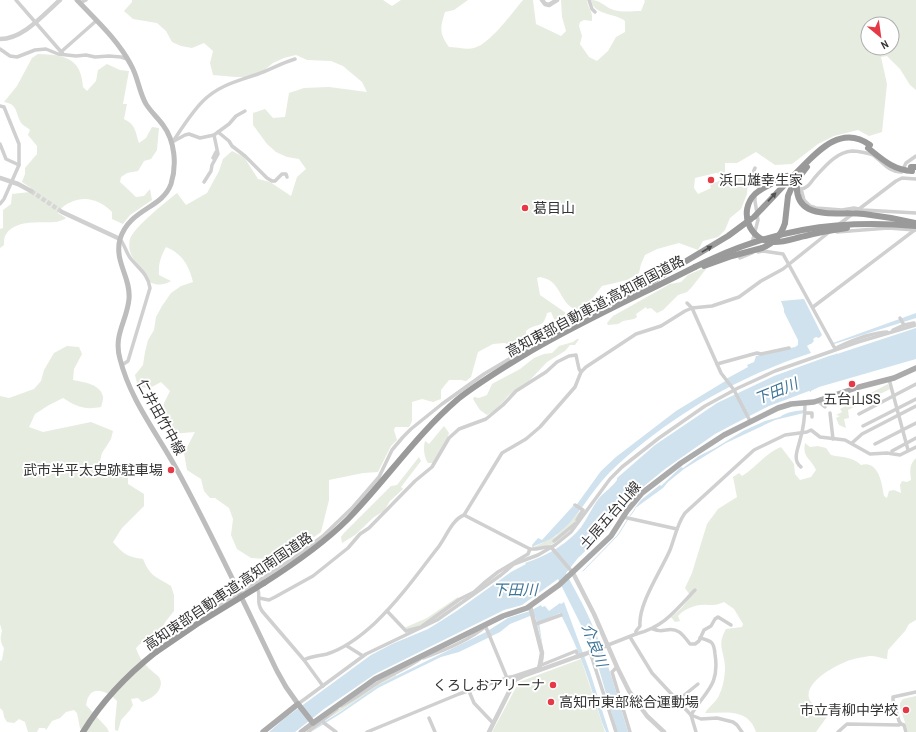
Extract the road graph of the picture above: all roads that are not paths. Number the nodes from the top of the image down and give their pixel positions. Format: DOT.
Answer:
graph roads {
  1 [pos="16,0"];
  2 [pos="60,0"];
  3 [pos="86,0"];
  4 [pos="542,0"];
  5 [pos="557,0"];
  6 [pos="589,0"];
  7 [pos="79,2"];
  8 [pos="595,12"];
  9 [pos="36,21"];
  10 [pos="96,21"];
  11 [pos="0,39"];
  12 [pos="0,49"];
  13 [pos="63,53"];
  14 [pos="128,59"];
  15 [pos="295,59"];
  16 [pos="0,106"];
  17 [pos="246,111"];
  18 [pos="218,132"];
  19 [pos="214,135"];
  20 [pos="172,143"];
  21 [pos="0,144"];
  22 [pos="869,146"];
  23 [pos="217,149"];
  24 [pos="916,156"];
  25 [pos="213,158"];
  26 [pos="19,165"];
  27 [pos="755,168"];
  28 [pos="914,169"];
  29 [pos="902,172"];
  30 [pos="288,177"];
  31 [pos="0,178"];
  32 [pos="902,178"];
  33 [pos="916,179"];
  34 [pos="792,180"];
  35 [pos="12,182"];
  36 [pos="204,182"];
  37 [pos="756,186"];
  38 [pos="801,189"];
  39 [pos="31,191"];
  40 [pos="0,204"];
  41 [pos="858,209"];
  42 [pos="890,211"];
  43 [pos="62,212"];
  44 [pos="916,213"];
  45 [pos="916,223"];
  46 [pos="887,226"];
  47 [pos="916,229"];
  48 [pos="828,232"];
  49 [pos="120,239"];
  50 [pos="753,253"];
  51 [pos="740,258"];
  52 [pos="789,264"];
  53 [pos="695,268"];
  54 [pos="687,303"];
  55 [pos="813,307"];
  56 [pos="692,308"];
  57 [pos="900,318"];
  58 [pos="577,319"];
  59 [pos="589,319"];
  60 [pos="904,324"];
  61 [pos="916,324"];
  62 [pos="889,332"];
  63 [pos="789,348"];
  64 [pos="837,350"];
  65 [pos="718,364"];
  66 [pos="122,365"];
  67 [pos="916,368"];
  68 [pos="581,372"];
  69 [pos="889,380"];
  70 [pos="916,384"];
  71 [pos="734,390"];
  72 [pos="893,396"];
  73 [pos="916,398"];
  74 [pos="819,400"];
  75 [pos="805,403"];
  76 [pos="916,406"];
  77 [pos="825,407"];
  78 [pos="896,408"];
  79 [pos="805,413"];
  80 [pos="830,413"];
  81 [pos="859,414"];
  82 [pos="898,416"];
  83 [pos="812,417"];
  84 [pos="750,420"];
  85 [pos="916,423"];
  86 [pos="863,426"];
  87 [pos="837,430"];
  88 [pos="902,430"];
  89 [pos="832,431"];
  90 [pos="801,432"];
  91 [pos="916,438"];
  92 [pos="833,439"];
  93 [pos="852,443"];
  94 [pos="906,443"];
  95 [pos="875,444"];
  96 [pos="916,447"];
  97 [pos="908,450"];
  98 [pos="892,451"];
  99 [pos="801,467"];
  100 [pos="575,505"];
  101 [pos="464,515"];
  102 [pos="627,518"];
  103 [pos="577,523"];
  104 [pos="677,529"];
  105 [pos="554,541"];
  106 [pos="552,548"];
  107 [pos="530,549"];
  108 [pos="514,564"];
  109 [pos="571,573"];
  110 [pos="256,582"];
  111 [pos="695,590"];
  112 [pos="239,593"];
  113 [pos="259,598"];
  114 [pos="531,607"];
  115 [pos="387,611"];
  116 [pos="561,615"];
  117 [pos="194,618"];
  118 [pos="537,624"];
  119 [pos="731,625"];
  120 [pos="485,627"];
  121 [pos="421,628"];
  122 [pos="653,629"];
  123 [pos="636,634"];
  124 [pos="630,637"];
  125 [pos="700,638"];
  126 [pos="347,646"];
  127 [pos="606,646"];
  128 [pos="588,653"];
  129 [pos="363,656"];
  130 [pos="304,660"];
  131 [pos="617,667"];
  132 [pos="539,668"];
  133 [pos="507,678"];
  134 [pos="514,679"];
  135 [pos="698,684"];
  136 [pos="323,686"];
  137 [pos="469,691"];
  138 [pos="916,692"];
  139 [pos="677,701"];
  140 [pos="298,704"];
  141 [pos="338,706"];
  142 [pos="691,715"];
  143 [pos="429,718"];
  144 [pos="312,722"];
  145 [pos="324,722"];
  146 [pos="494,723"];
  147 [pos="901,724"];
  148 [pos="83,732"];
  149 [pos="263,732"];
  150 [pos="301,732"];
  151 [pos="308,732"];
  152 [pos="336,732"];
  153 [pos="367,732"];
  154 [pos="435,732"];
  155 [pos="489,732"];
  156 [pos="616,732"];
  157 [pos="630,732"];
  158 [pos="664,732"];
  159 [pos="696,732"];
  160 [pos="742,732"];
  161 [pos="838,732"];
  162 [pos="906,732"];
  1 -- 9 [label="street"];
  2 -- 9 [label="street"];
  3 -- 7 [label="street"];
  4 -- 5 [label="street"];
  6 -- 8 [label="street"];
  7 -- 10 [label="main road, 仁井田竹中線"];
  9 -- 11 [label="street"];
  9 -- 13 [label="street"];
  10 -- 13 [label="street"];
  10 -- 14 [label="main road, 仁井田竹中線"];
  12 -- 13 [label="street"];
  13 -- 14 [label="street"];
  14 -- 20 [label="main road, 仁井田竹中線"];
  15 -- 20 [label="street"];
  16 -- 26 [label="street"];
  17 -- 18 [label="street"];
  18 -- 19 [label="street"];
  18 -- 30 [label="street"];
  19 -- 20 [label="street"];
  19 -- 23 [label="street"];
  20 -- 49 [label="main road, 仁井田竹中線"];
  21 -- 26 [label="street"];
  22 -- 28 [label="highway"];
  22 -- 34 [label="highway"];
  22 -- 34 [label="highway"];
  23 -- 25 [label="street"];
  23 -- 36 [label="street"];
  24 -- 29 [label="street"];
  26 -- 35 [label="street"];
  27 -- 37 [label="street"];
  29 -- 32 [label="street"];
  29 -- 38 [label="street"];
  31 -- 35 [label="street"];
  32 -- 33 [label="street"];
  32 -- 41 [label="street"];
  34 -- 45 [label="highway, bridge"];
  34 -- 46 [label="highway, bridge"];
  34 -- 53 [label="highway, bridge"];
  59 -- 34 [label="highway, one-way, bridge"];
  35 -- 39 [label="street"];
  35 -- 40 [label="street"];
  37 -- 38 [label="street"];
  37 -- 50 [label="street"];
  38 -- 41 [label="street"];
  41 -- 42 [label="street"];
  41 -- 48 [label="street"];
  42 -- 44 [label="street"];
  42 -- 46 [label="street"];
  43 -- 49 [label="street"];
  46 -- 47 [label="highway, 高知東部自動車道;高知南国道路, bridge"];
  46 -- 48 [label="street"];
  46 -- 53 [label="highway, 高知東部自動車道;高知南国道路, bridge"];
  47 -- 55 [label="street"];
  48 -- 52 [label="street"];
  49 -- 66 [label="main road, 仁井田竹中線"];
  49 -- 66 [label="street"];
  50 -- 51 [label="street"];
  50 -- 52 [label="street"];
  52 -- 55 [label="street"];
  52 -- 56 [label="street"];
  53 -- 59 [label="highway, 高知東部自動車道;高知南国道路"];
  54 -- 56 [label="street"];
  55 -- 64 [label="street"];
  56 -- 65 [label="street"];
  56 -- 68 [label="street"];
  57 -- 60 [label="street"];
  58 -- 110 [label="street"];
  59 -- 148 [label="highway, 高知東部自動車道;高知南国道路, bridge"];
  60 -- 61 [label="street"];
  60 -- 62 [label="street"];
  61 -- 62 [label="street"];
  62 -- 64 [label="street"];
  63 -- 65 [label="street"];
  64 -- 71 [label="street"];
  65 -- 71 [label="street"];
  66 -- 112 [label="main road, 仁井田竹中線"];
  67 -- 69 [label="main road, 土居五台山線"];
  68 -- 101 [label="street"];
  68 -- 113 [label="street"];
  69 -- 72 [label="street"];
  69 -- 74 [label="main road, 土居五台山線"];
  70 -- 72 [label="street"];
  71 -- 84 [label="street"];
  71 -- 103 [label="street"];
  72 -- 78 [label="street"];
  72 -- 81 [label="street"];
  73 -- 78 [label="street"];
  74 -- 75 [label="main road, 土居五台山線"];
  74 -- 77 [label="street"];
  75 -- 79 [label="street"];
  75 -- 84 [label="main road, 土居五台山線"];
  76 -- 82 [label="street"];
  78 -- 82 [label="street"];
  78 -- 86 [label="street"];
  79 -- 83 [label="street"];
  79 -- 90 [label="street"];
  80 -- 89 [label="street"];
  82 -- 88 [label="street"];
  82 -- 93 [label="street"];
  84 -- 102 [label="main road, 土居五台山線"];
  85 -- 88 [label="street"];
  87 -- 89 [label="street"];
  88 -- 94 [label="street"];
  88 -- 95 [label="street"];
  89 -- 92 [label="street"];
  90 -- 92 [label="street"];
  90 -- 99 [label="street"];
  90 -- 104 [label="street"];
  91 -- 94 [label="street"];
  92 -- 93 [label="street"];
  93 -- 97 [label="street"];
  94 -- 97 [label="street"];
  94 -- 98 [label="street"];
  96 -- 97 [label="street"];
  100 -- 103 [label="street"];
  101 -- 107 [label="street"];
  101 -- 115 [label="street"];
  102 -- 104 [label="street"];
  102 -- 109 [label="main road, 土居五台山線"];
  103 -- 105 [label="street"];
  103 -- 106 [label="street"];
  104 -- 123 [label="street"];
  106 -- 107 [label="street"];
  106 -- 108 [label="street"];
  106 -- 109 [label="street"];
  107 -- 108 [label="street"];
  108 -- 121 [label="street"];
  109 -- 114 [label="main road, 土居五台山線"];
  109 -- 127 [label="street"];
  110 -- 112 [label="street"];
  110 -- 113 [label="street"];
  111 -- 122 [label="street"];
  112 -- 117 [label="street"];
  112 -- 140 [label="main road, 仁井田竹中線"];
  113 -- 130 [label="street"];
  114 -- 118 [label="street"];
  114 -- 120 [label="main road, 土居五台山線"];
  115 -- 121 [label="street"];
  115 -- 126 [label="street"];
  116 -- 118 [label="street"];
  118 -- 132 [label="street"];
  119 -- 125 [label="street"];
  120 -- 133 [label="street"];
  120 -- 141 [label="main road, 土居五台山線"];
  121 -- 129 [label="street"];
  122 -- 123 [label="street"];
  122 -- 125 [label="street"];
  123 -- 124 [label="street"];
  124 -- 127 [label="street"];
  124 -- 139 [label="street"];
  125 -- 142 [label="street"];
  126 -- 129 [label="street"];
  126 -- 130 [label="street"];
  127 -- 128 [label="street"];
  127 -- 131 [label="street"];
  128 -- 132 [label="street, bridge"];
  128 -- 156 [label="street"];
  129 -- 136 [label="street"];
  130 -- 136 [label="street"];
  131 -- 157 [label="street"];
  131 -- 158 [label="street"];
  132 -- 134 [label="street"];
  133 -- 134 [label="street"];
  133 -- 137 [label="street"];
  134 -- 146 [label="street"];
  135 -- 139 [label="street"];
  136 -- 140 [label="street"];
  137 -- 146 [label="street"];
  137 -- 153 [label="street"];
  138 -- 147 [label="street"];
  139 -- 142 [label="street"];
  140 -- 144 [label="main road"];
  140 -- 149 [label="main road"];
  141 -- 144 [label="main road, 土居五台山線"];
  141 -- 145 [label="street"];
  142 -- 159 [label="street"];
  142 -- 160 [label="street"];
  143 -- 154 [label="street"];
  144 -- 150 [label="main road"];
  145 -- 151 [label="street"];
  145 -- 152 [label="street"];
  146 -- 155 [label="street"];
  147 -- 161 [label="street"];
  147 -- 162 [label="street"];
}
